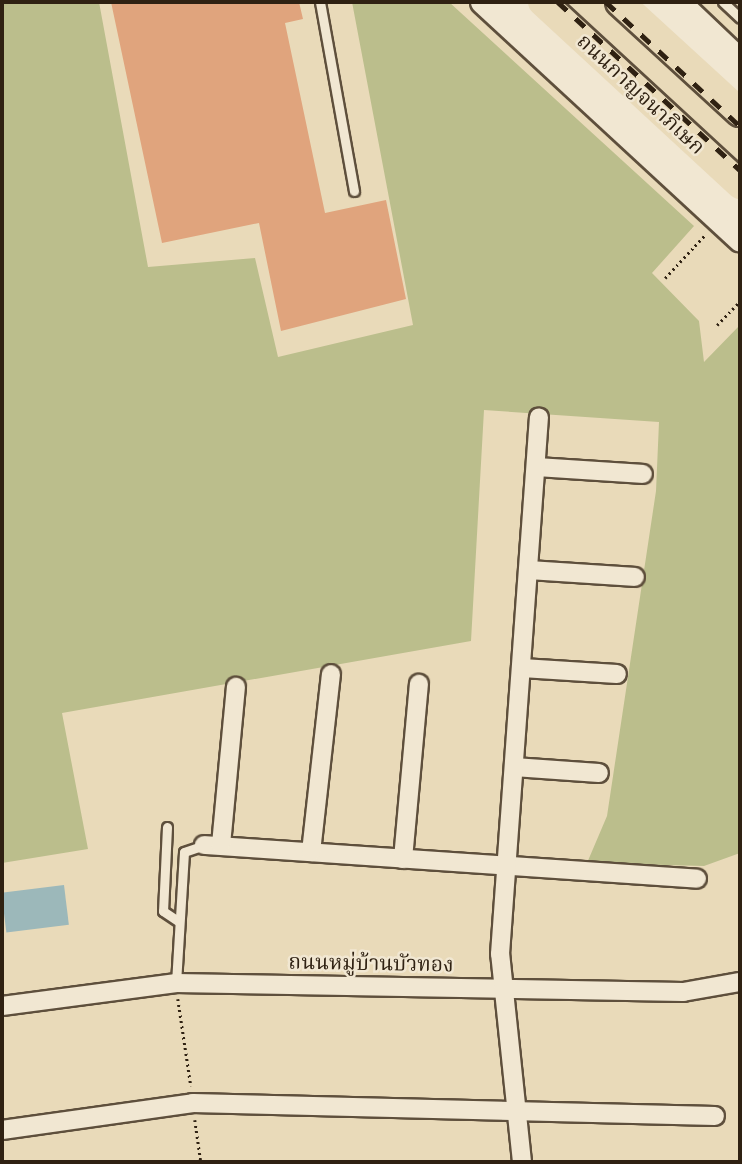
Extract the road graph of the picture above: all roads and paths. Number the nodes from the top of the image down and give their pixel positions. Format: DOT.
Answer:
graph roads {
  1 [pos="320,2"];
  2 [pos="483,2"];
  3 [pos="514,2"];
  4 [pos="542,2"];
  5 [pos="620,2"];
  6 [pos="649,2"];
  7 [pos="678,2"];
  8 [pos="723,2"];
  9 [pos="740,18"];
  10 [pos="740,61"];
  11 [pos="740,87"];
  12 [pos="740,112"];
  13 [pos="740,185"];
  14 [pos="354,191"];
  15 [pos="729,218"];
  16 [pos="740,239"];
  17 [pos="665,278"];
  18 [pos="740,301"];
  19 [pos="717,326"];
  20 [pos="539,417"];
  21 [pos="538,467"];
  22 [pos="643,474"];
  23 [pos="530,570"];
  24 [pos="635,577"];
  25 [pos="522,667"];
  26 [pos="331,674"];
  27 [pos="618,674"];
  28 [pos="419,684"];
  29 [pos="236,687"];
  30 [pos="514,767"];
  31 [pos="599,772"];
  32 [pos="167,827"];
  33 [pos="212,845"];
  34 [pos="311,852"];
  35 [pos="403,859"];
  36 [pos="507,866"];
  37 [pos="697,879"];
  38 [pos="178,921"];
  39 [pos="176,982"];
  40 [pos="740,982"];
  41 [pos="504,988"];
  42 [pos="2,1006"];
  43 [pos="193,1103"];
  44 [pos="516,1109"];
  45 [pos="715,1116"];
  46 [pos="2,1130"];
  47 [pos="201,1162"];
  48 [pos="522,1162"];
  1 -- 14 [label="lane"];
  2 -- 15 [label="main road"];
  3 -- 15 [label="main road"];
  4 -- 13 [label="highway, ถนนกาญจนาภิเษก"];
  5 -- 12 [label="highway"];
  6 -- 11 [label="main road"];
  7 -- 10 [label="main road"];
  8 -- 9 [label="lane"];
  15 -- 16 [label="main road"];
  15 -- 17 [label="path"];
  18 -- 19 [label="path"];
  20 -- 21 [label="street"];
  21 -- 22 [label="street"];
  21 -- 23 [label="street"];
  23 -- 24 [label="street"];
  23 -- 25 [label="street"];
  25 -- 27 [label="street"];
  25 -- 30 [label="street"];
  26 -- 34 [label="street"];
  28 -- 35 [label="street"];
  29 -- 33 [label="street"];
  30 -- 31 [label="street"];
  30 -- 36 [label="street"];
  32 -- 38 [label="lane"];
  33 -- 34 [label="street"];
  33 -- 38 [label="lane"];
  34 -- 35 [label="street"];
  35 -- 36 [label="street"];
  36 -- 37 [label="street"];
  36 -- 41 [label="street"];
  38 -- 39 [label="lane"];
  39 -- 41 [label="street, ถนนหมู่บ้านบัวทอง"];
  39 -- 42 [label="street, ถนนหมู่บ้านบัวทอง"];
  39 -- 43 [label="path"];
  40 -- 41 [label="street, ถนนหมู่บ้านบัวทอง"];
  41 -- 44 [label="street"];
  43 -- 44 [label="street"];
  43 -- 46 [label="street"];
  43 -- 47 [label="path"];
  44 -- 45 [label="street"];
  44 -- 48 [label="street"];
}
